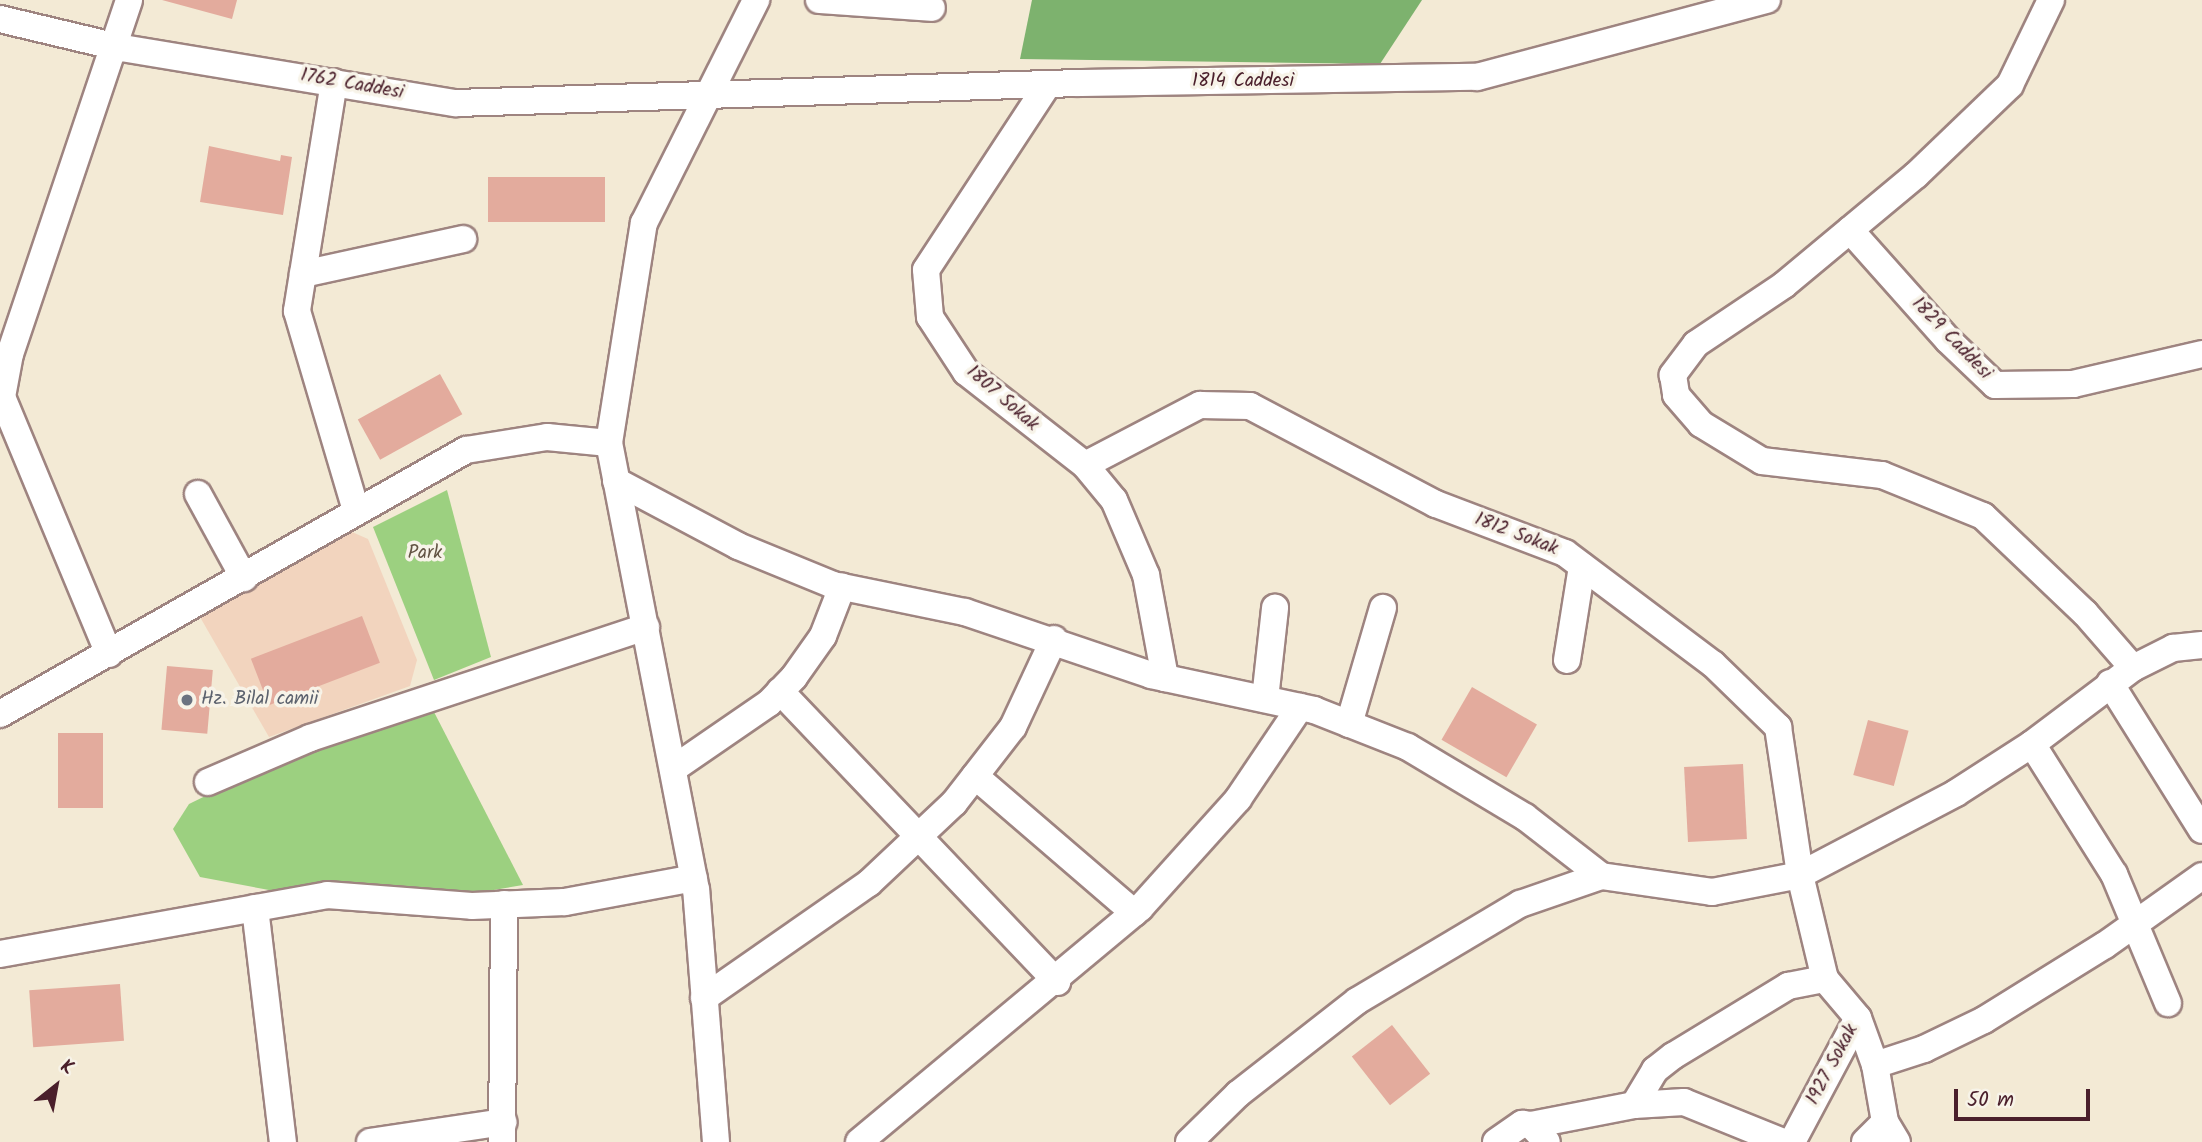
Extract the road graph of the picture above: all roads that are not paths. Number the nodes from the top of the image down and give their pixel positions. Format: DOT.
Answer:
graph roads {
  1 [pos="129,0"];
  2 [pos="757,0"];
  3 [pos="1767,0"];
  4 [pos="2051,0"];
  5 [pos="837,1"];
  6 [pos="932,8"];
  7 [pos="0,19"];
  8 [pos="116,47"];
  9 [pos="334,82"];
  10 [pos="1048,84"];
  11 [pos="709,98"];
  12 [pos="1850,230"];
  13 [pos="463,239"];
  14 [pos="303,274"];
  15 [pos="2202,354"];
  16 [pos="1,397"];
  17 [pos="609,443"];
  18 [pos="1085,465"];
  19 [pos="616,481"];
  20 [pos="198,494"];
  21 [pos="356,510"];
  22 [pos="1582,566"];
  23 [pos="244,578"];
  24 [pos="842,587"];
  25 [pos="1275,608"];
  26 [pos="1383,608"];
  27 [pos="646,627"];
  28 [pos="1054,639"];
  29 [pos="2202,645"];
  30 [pos="109,654"];
  31 [pos="1567,660"];
  32 [pos="2133,668"];
  33 [pos="1165,678"];
  34 [pos="2110,683"];
  35 [pos="780,691"];
  36 [pos="1265,699"];
  37 [pos="1300,706"];
  38 [pos="0,714"];
  39 [pos="1349,724"];
  40 [pos="2032,744"];
  41 [pos="673,769"];
  42 [pos="975,776"];
  43 [pos="208,782"];
  44 [pos="2202,830"];
  45 [pos="919,836"];
  46 [pos="1800,874"];
  47 [pos="1601,876"];
  48 [pos="2202,876"];
  49 [pos="694,878"];
  50 [pos="504,904"];
  51 [pos="255,908"];
  52 [pos="1134,913"];
  53 [pos="2136,920"];
  54 [pos="0,954"];
  55 [pos="1825,979"];
  56 [pos="1057,982"];
  57 [pos="704,998"];
  58 [pos="2168,1003"];
  59 [pos="1858,1017"];
  60 [pos="1875,1065"];
  61 [pos="1634,1105"];
  62 [pos="503,1132"];
  63 [pos="1891,1132"];
  64 [pos="1539,1133"];
  65 [pos="871,1139"];
  66 [pos="282,1142"];
  67 [pos="370,1142"];
  68 [pos="716,1142"];
  69 [pos="1189,1142"];
  70 [pos="1496,1142"];
  71 [pos="1783,1142"];
  72 [pos="1793,1142"];
  73 [pos="1865,1142"];
  1 -- 8 [label="street"];
  2 -- 11 [label="street"];
  3 -- 10 [label="street, 1814 Caddesi"];
  4 -- 12 [label="street"];
  5 -- 6 [label="street"];
  7 -- 8 [label="street, 1762 Caddesi"];
  8 -- 9 [label="street, 1762 Caddesi"];
  8 -- 16 [label="street"];
  9 -- 11 [label="street, 1762 Caddesi"];
  9 -- 14 [label="street"];
  10 -- 11 [label="street, 1814 Caddesi"];
  10 -- 18 [label="street, 1807 Sokak"];
  11 -- 17 [label="street"];
  12 -- 15 [label="street, 1829 Caddesi"];
  12 -- 32 [label="street"];
  13 -- 14 [label="street"];
  14 -- 21 [label="street"];
  16 -- 30 [label="street"];
  17 -- 19 [label="street"];
  17 -- 21 [label="street"];
  18 -- 22 [label="street, 1812 Sokak"];
  18 -- 33 [label="street, 1807 Sokak"];
  19 -- 24 [label="street"];
  19 -- 27 [label="street"];
  20 -- 23 [label="street"];
  21 -- 23 [label="street"];
  22 -- 31 [label="street"];
  22 -- 46 [label="street, 1812 Sokak"];
  23 -- 30 [label="street"];
  24 -- 28 [label="street"];
  24 -- 35 [label="street"];
  25 -- 36 [label="street"];
  26 -- 39 [label="street"];
  27 -- 41 [label="street"];
  27 -- 43 [label="street"];
  28 -- 33 [label="street"];
  28 -- 42 [label="street"];
  29 -- 32 [label="street"];
  30 -- 38 [label="street"];
  32 -- 34 [label="street"];
  33 -- 36 [label="street"];
  34 -- 40 [label="street"];
  34 -- 44 [label="street"];
  35 -- 41 [label="street"];
  35 -- 45 [label="street"];
  36 -- 37 [label="street"];
  37 -- 39 [label="street"];
  37 -- 52 [label="street"];
  39 -- 47 [label="street"];
  40 -- 46 [label="street"];
  40 -- 53 [label="street"];
  41 -- 49 [label="street"];
  42 -- 45 [label="street"];
  42 -- 52 [label="street"];
  45 -- 56 [label="street"];
  45 -- 57 [label="street"];
  46 -- 47 [label="street"];
  46 -- 55 [label="street, 1927 Sokak"];
  47 -- 69 [label="street"];
  48 -- 53 [label="street"];
  49 -- 50 [label="street"];
  49 -- 57 [label="street"];
  50 -- 51 [label="street"];
  50 -- 62 [label="street"];
  51 -- 54 [label="street"];
  51 -- 66 [label="street"];
  52 -- 56 [label="street"];
  53 -- 58 [label="street"];
  53 -- 60 [label="street"];
  55 -- 59 [label="street, 1927 Sokak"];
  55 -- 61 [label="street"];
  56 -- 65 [label="street"];
  57 -- 68 [label="street"];
  59 -- 60 [label="street"];
  59 -- 72 [label="street, 1927 Sokak"];
  60 -- 63 [label="street"];
  61 -- 64 [label="street"];
  61 -- 71 [label="street"];
  62 -- 67 [label="street"];
  63 -- 73 [label="street"];
  64 -- 70 [label="street"];
}
